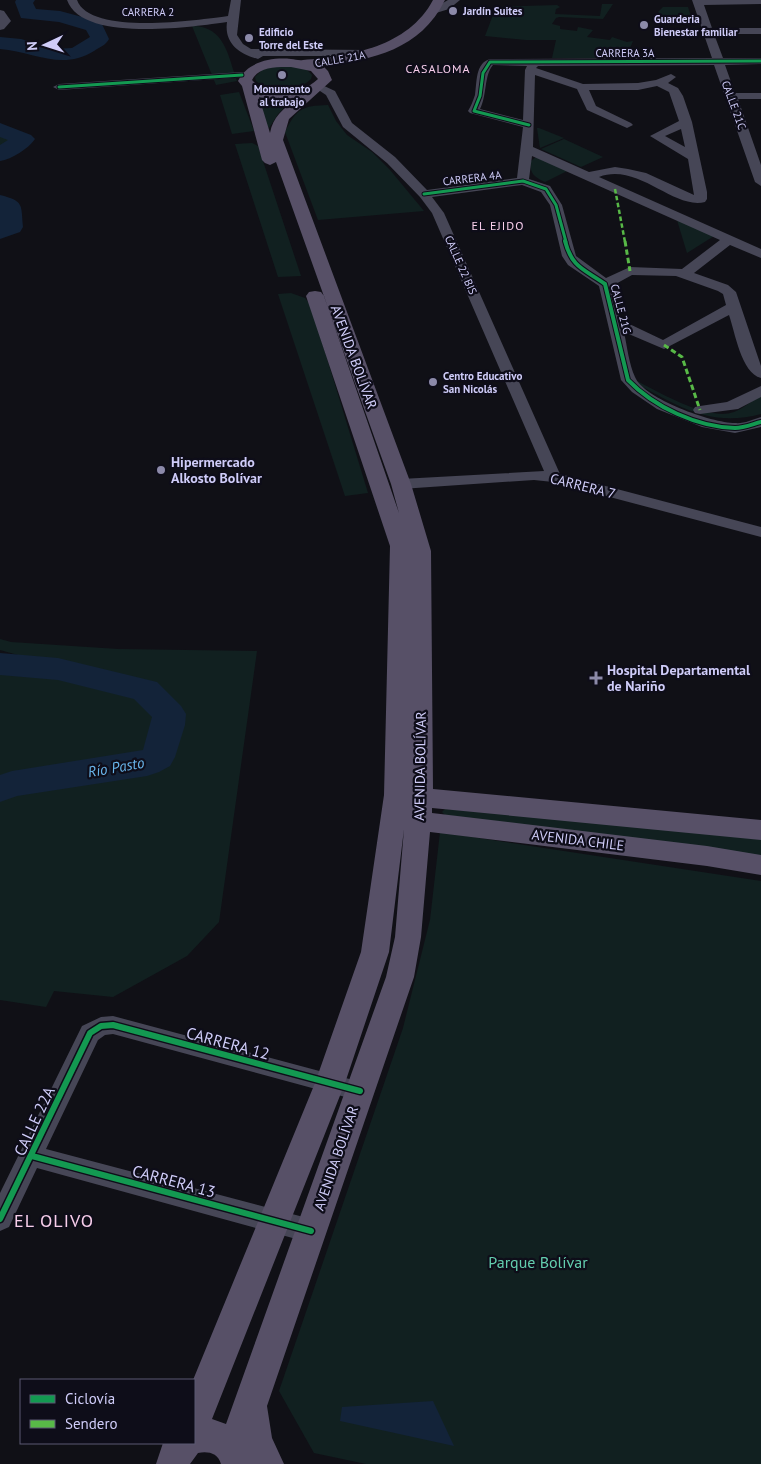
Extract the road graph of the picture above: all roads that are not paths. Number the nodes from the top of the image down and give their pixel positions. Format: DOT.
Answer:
graph roads {
  1 [pos="72,0"];
  2 [pos="236,0"];
  3 [pos="455,0"];
  4 [pos="697,1"];
  5 [pos="761,1"];
  6 [pos="438,5"];
  7 [pos="0,13"];
  8 [pos="233,18"];
  9 [pos="192,24"];
  10 [pos="0,27"];
  11 [pos="211,31"];
  12 [pos="708,31"];
  13 [pos="761,31"];
  14 [pos="222,40"];
  15 [pos="230,52"];
  16 [pos="247,52"];
  17 [pos="373,53"];
  18 [pos="718,60"];
  19 [pos="761,61"];
  20 [pos="298,63"];
  21 [pos="698,63"];
  22 [pos="532,66"];
  23 [pos="244,77"];
  24 [pos="659,83"];
  25 [pos="319,86"];
  26 [pos="59,87"];
  27 [pos="582,87"];
  28 [pos="626,88"];
  29 [pos="730,96"];
  30 [pos="761,96"];
  31 [pos="589,102"];
  32 [pos="474,111"];
  33 [pos="686,122"];
  34 [pos="529,125"];
  35 [pos="627,125"];
  36 [pos="744,134"];
  37 [pos="761,134"];
  38 [pos="528,149"];
  39 [pos="692,156"];
  40 [pos="588,177"];
  41 [pos="523,181"];
  42 [pos="761,182"];
  43 [pos="424,194"];
  44 [pos="729,240"];
  45 [pos="761,254"];
  46 [pos="684,274"];
  47 [pos="605,284"];
  48 [pos="733,308"];
  49 [pos="615,323"];
  50 [pos="761,374"];
  51 [pos="761,390"];
  52 [pos="700,410"];
  53 [pos="761,422"];
  54 [pos="554,477"];
  55 [pos="401,484"];
  56 [pos="761,532"];
  57 [pos="395,807"];
  58 [pos="420,809"];
  59 [pos="761,830"];
  60 [pos="761,865"];
  61 [pos="90,1032"];
  62 [pos="330,1083"];
  63 [pos="360,1091"];
  64 [pos="32,1156"];
  65 [pos="0,1219"];
  66 [pos="275,1221"];
  67 [pos="310,1231"];
  68 [pos="252,1396"];
  69 [pos="195,1418"];
  70 [pos="195,1437"];
  71 [pos="183,1444"];
  72 [pos="236,1457"];
  73 [pos="173,1464"];
  74 [pos="266,1464"];
  1 -- 9 [label="street, CARRERA 2"];
  2 -- 8 [label="street"];
  3 -- 6 [label="street"];
  4 -- 5 [label="street"];
  4 -- 12 [label="street, CALLE 21C"];
  6 -- 17 [label="main road, CALLE 21A"];
  7 -- 10 [label="street"];
  8 -- 9 [label="street, CARRERA 2"];
  8 -- 16 [label="street"];
  9 -- 11 [label="street"];
  12 -- 13 [label="street"];
  12 -- 18 [label="street, CALLE 21C"];
  14 -- 15 [label="street"];
  16 -- 17 [label="street"];
  16 -- 20 [label="street"];
  17 -- 20 [label="main road, CALLE 21A"];
  17 -- 25 [label="main road, CALLE 21A"];
  18 -- 19 [label="street, CARRERA 3A"];
  18 -- 21 [label="street, CARRERA 3A"];
  18 -- 29 [label="street, CALLE 21C"];
  20 -- 23 [label="main road, CALLE 21A"];
  20 -- 25 [label="main road"];
  21 -- 22 [label="street, CARRERA 3A"];
  21 -- 24 [label="street"];
  22 -- 27 [label="street"];
  22 -- 32 [label="street, CARRERA 3A"];
  22 -- 34 [label="street"];
  23 -- 25 [label="main road"];
  23 -- 26 [label="street"];
  23 -- 57 [label="main road, AVENIDA BOLÍVAR"];
  24 -- 28 [label="street"];
  24 -- 33 [label="street"];
  25 -- 43 [label="street, CALLE 22 BIS"];
  25 -- 55 [label="main road, AVENIDA BOLÍVAR"];
  27 -- 28 [label="street"];
  27 -- 31 [label="street"];
  28 -- 31 [label="street"];
  29 -- 30 [label="street"];
  29 -- 36 [label="street, CALLE 21C"];
  31 -- 35 [label="street"];
  32 -- 34 [label="street"];
  33 -- 39 [label="street"];
  33 -- 39 [label="street"];
  34 -- 38 [label="street"];
  36 -- 37 [label="street"];
  36 -- 42 [label="street, CALLE 21C"];
  38 -- 40 [label="street"];
  38 -- 41 [label="street"];
  39 -- 40 [label="street"];
  40 -- 44 [label="street"];
  41 -- 43 [label="street, CARRERA 4A"];
  41 -- 47 [label="street, CALLE 21G"];
  43 -- 54 [label="street, CALLE 22 BIS"];
  44 -- 45 [label="street"];
  44 -- 46 [label="street"];
  46 -- 47 [label="street"];
  46 -- 48 [label="street"];
  47 -- 49 [label="street, CALLE 21G"];
  48 -- 49 [label="street"];
  48 -- 50 [label="street"];
  49 -- 53 [label="street, CALLE 21G"];
  51 -- 52 [label="street"];
  54 -- 55 [label="street, CARRERA 7"];
  54 -- 56 [label="street, CARRERA 7"];
  55 -- 58 [label="main road, AVENIDA BOLÍVAR"];
  57 -- 58 [label="main road, AVENIDA CHILE"];
  57 -- 62 [label="main road, AVENIDA BOLÍVAR"];
  58 -- 59 [label="main road, AVENIDA CHILE"];
  58 -- 60 [label="main road, AVENIDA CHILE"];
  58 -- 63 [label="main road, AVENIDA BOLÍVAR"];
  61 -- 62 [label="street, CARRERA 12"];
  61 -- 64 [label="street, CALLE 22A"];
  62 -- 63 [label="street, CARRERA 12"];
  62 -- 66 [label="main road, AVENIDA BOLÍVAR"];
  63 -- 67 [label="main road, AVENIDA BOLÍVAR"];
  64 -- 65 [label="street, CALLE 22A"];
  64 -- 66 [label="street, CARRERA 13"];
  66 -- 67 [label="street, CARRERA 13"];
  66 -- 69 [label="main road, AVENIDA BOLÍVAR"];
  67 -- 68 [label="main road, AVENIDA BOLÍVAR"];
  68 -- 72 [label="main road, AVENIDA BOLÍVAR"];
  68 -- 74 [label="main road"];
  70 -- 72 [label="main road"];
  71 -- 73 [label="main road"];
}
